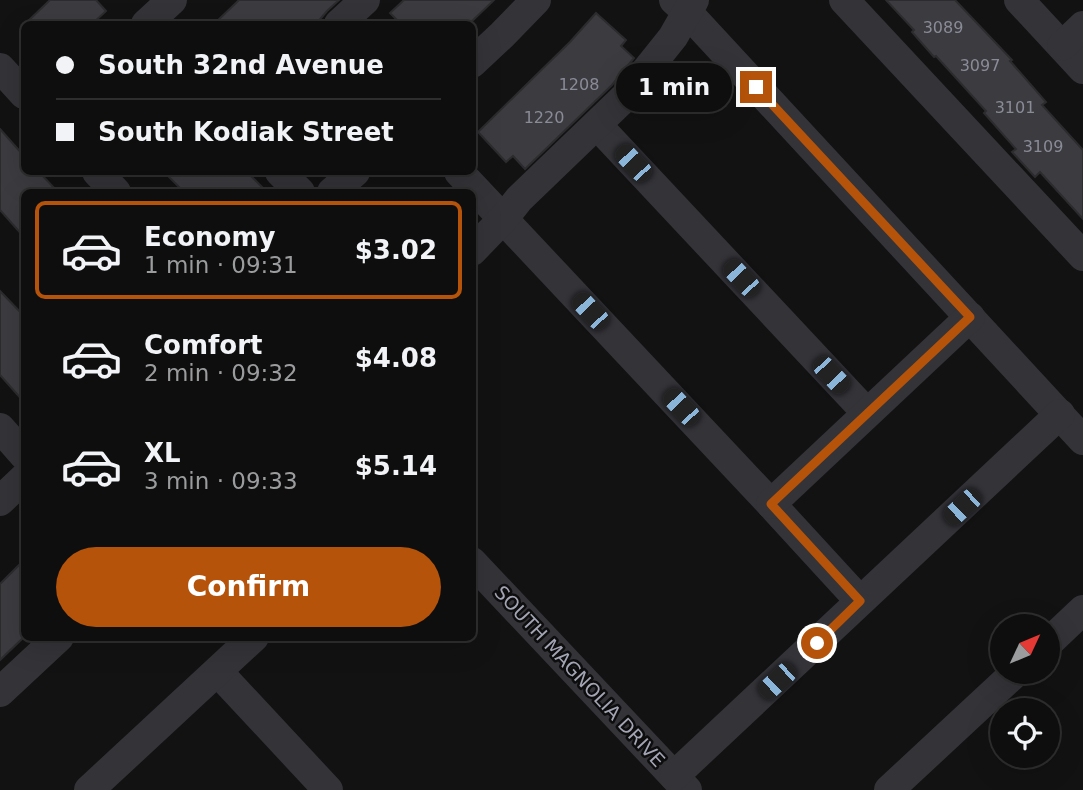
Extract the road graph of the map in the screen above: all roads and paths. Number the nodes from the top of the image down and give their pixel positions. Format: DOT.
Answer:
graph roads {
  1 [pos="172,0"];
  2 [pos="365,0"];
  3 [pos="536,0"];
  4 [pos="844,0"];
  5 [pos="1018,0"];
  6 [pos="685,4"];
  7 [pos="149,21"];
  8 [pos="342,21"];
  9 [pos="1083,26"];
  10 [pos="1062,46"];
  11 [pos="476,59"];
  12 [pos="0,68"];
  13 [pos="1083,69"];
  14 [pos="21,91"];
  15 [pos="597,125"];
  16 [pos="100,175"];
  17 [pos="283,175"];
  18 [pos="352,175"];
  19 [pos="462,175"];
  20 [pos="113,189"];
  21 [pos="297,189"];
  22 [pos="335,189"];
  23 [pos="476,189"];
  24 [pos="476,189"];
  25 [pos="504,218"];
  26 [pos="476,247"];
  27 [pos="1083,256"];
  28 [pos="970,317"];
  29 [pos="867,413"];
  30 [pos="1060,414"];
  31 [pos="0,428"];
  32 [pos="1083,440"];
  33 [pos="21,452"];
  34 [pos="21,481"];
  35 [pos="0,501"];
  36 [pos="771,504"];
  37 [pos="476,566"];
  38 [pos="860,601"];
  39 [pos="1083,610"];
  40 [pos="1060,631"];
  41 [pos="55,641"];
  42 [pos="250,641"];
  43 [pos="218,672"];
  44 [pos="1003,684"];
  45 [pos="0,692"];
  46 [pos="680,783"];
  47 [pos="89,790"];
  48 [pos="328,790"];
  49 [pos="888,790"];
  1 -- 7 [label="street"];
  2 -- 8 [label="street"];
  3 -- 11 [label="street"];
  4 -- 27 [label="street"];
  5 -- 10 [label="street"];
  6 -- 15 [label="street"];
  6 -- 28 [label="street"];
  9 -- 10 [label="street"];
  10 -- 13 [label="street"];
  12 -- 14 [label="street"];
  15 -- 25 [label="street"];
  15 -- 29 [label="street"];
  16 -- 20 [label="street"];
  17 -- 21 [label="street"];
  18 -- 22 [label="street"];
  19 -- 23 [label="street"];
  24 -- 25 [label="street"];
  25 -- 26 [label="street"];
  25 -- 36 [label="street"];
  28 -- 29 [label="street"];
  28 -- 30 [label="street"];
  29 -- 36 [label="street"];
  30 -- 32 [label="street"];
  30 -- 38 [label="street"];
  31 -- 33 [label="street"];
  34 -- 35 [label="street"];
  36 -- 38 [label="street"];
  37 -- 46 [label="street, SOUTH MAGNOLIA DRIVE"];
  38 -- 46 [label="street"];
  39 -- 40 [label="street"];
  41 -- 45 [label="street"];
  42 -- 43 [label="street"];
  43 -- 47 [label="street"];
  43 -- 48 [label="street"];
  44 -- 49 [label="street"];
}
